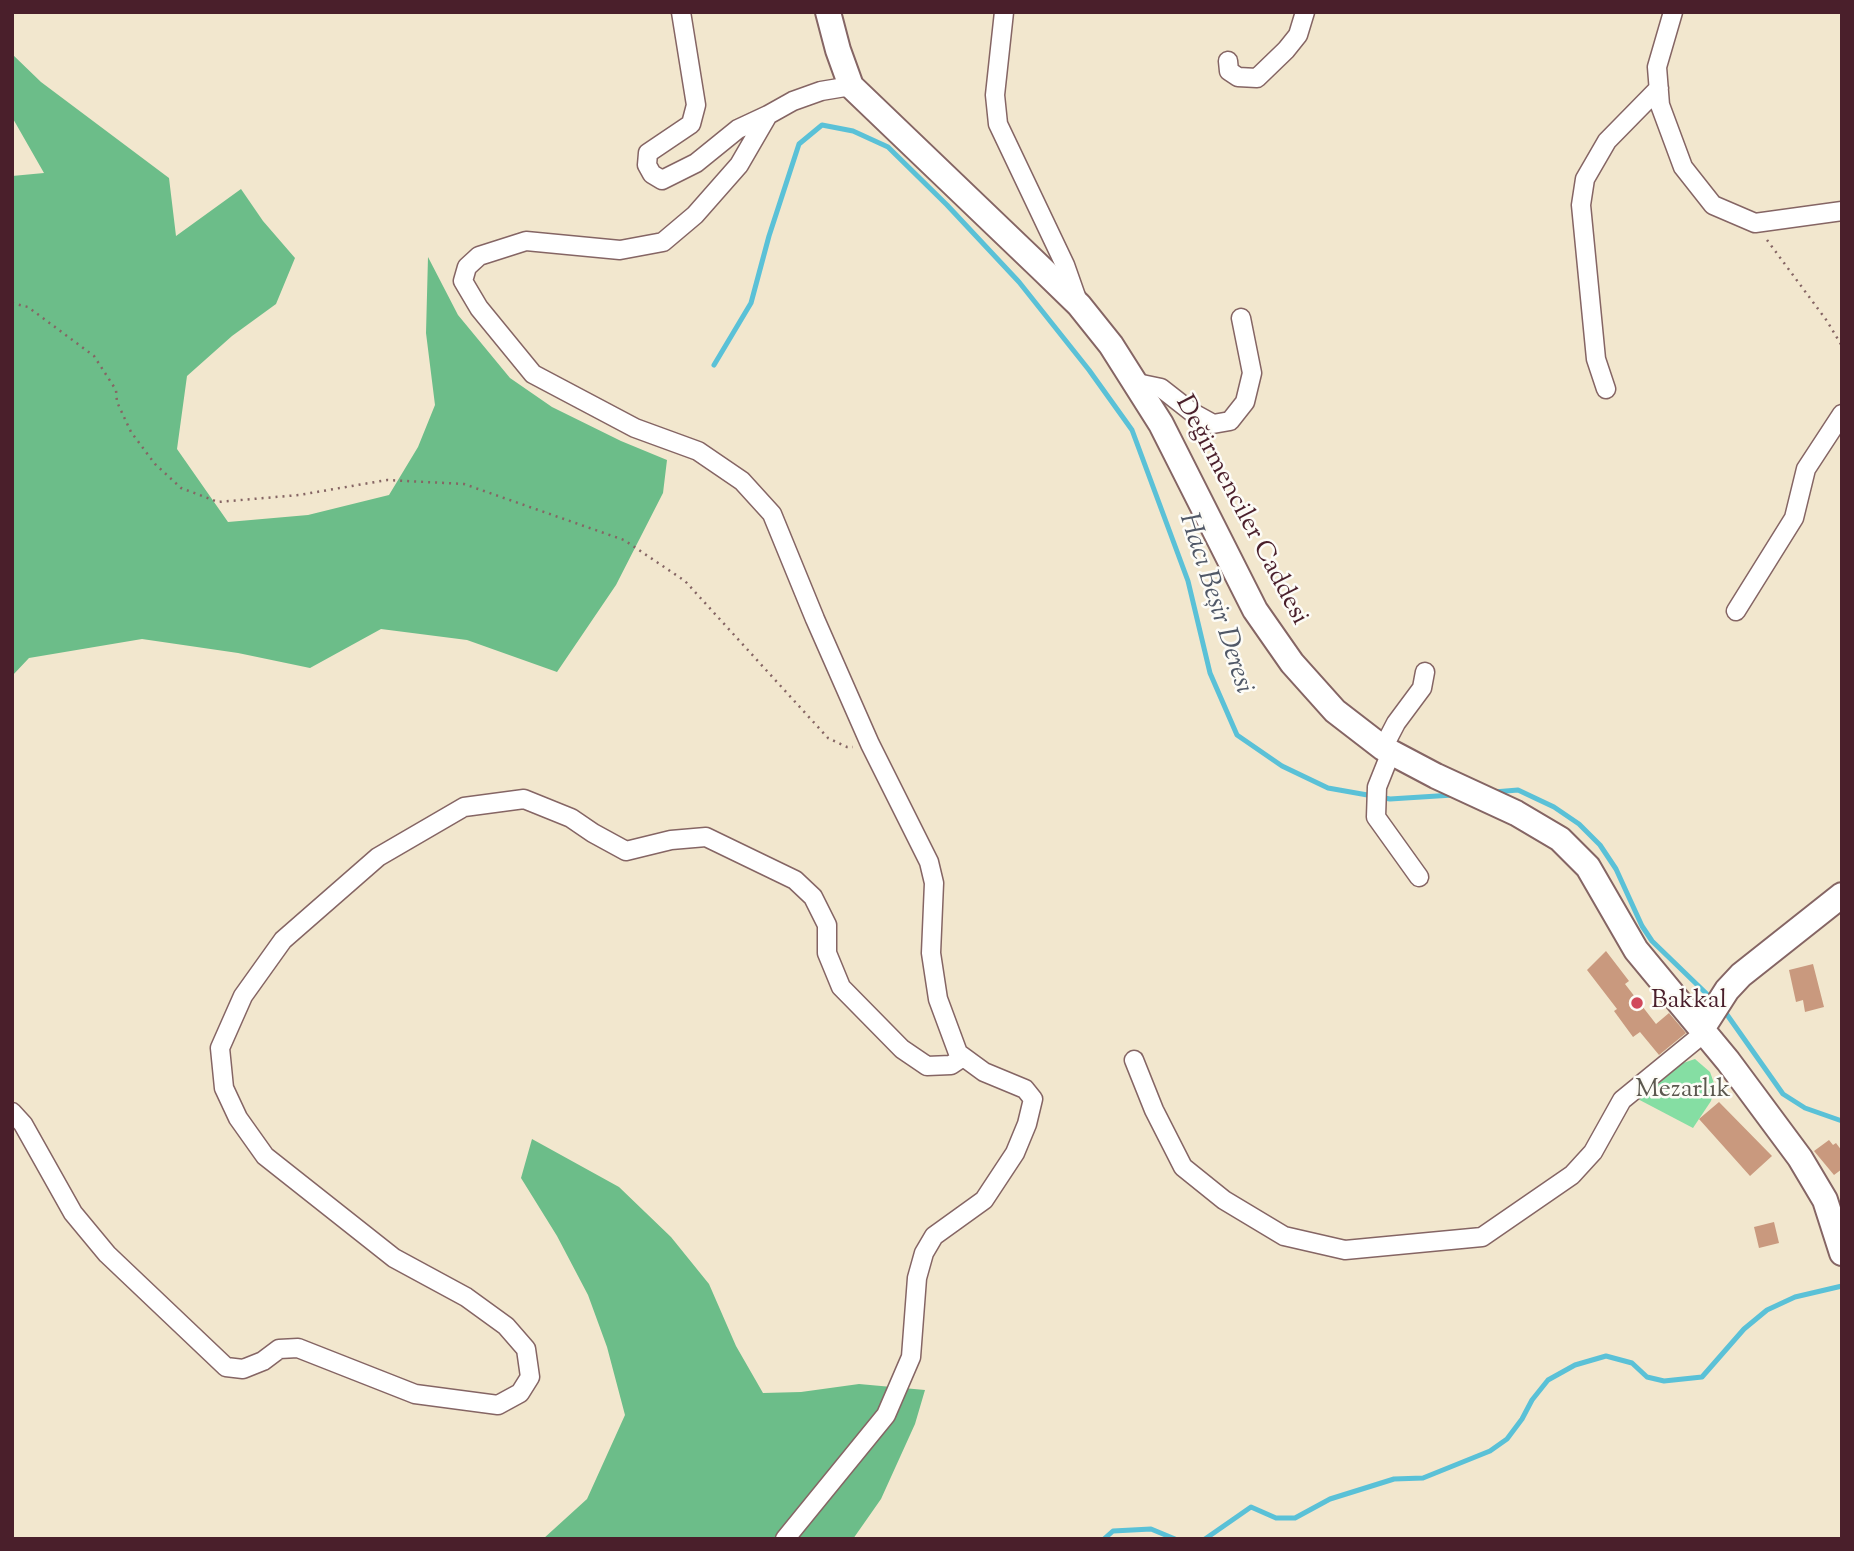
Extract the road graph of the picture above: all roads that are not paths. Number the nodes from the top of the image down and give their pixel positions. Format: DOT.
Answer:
graph roads {
  1 [pos="681,12"];
  2 [pos="828,12"];
  3 [pos="1004,12"];
  4 [pos="1305,12"];
  5 [pos="1673,12"];
  6 [pos="1228,61"];
  7 [pos="851,86"];
  8 [pos="1659,88"];
  9 [pos="768,115"];
  10 [pos="1842,211"];
  11 [pos="1079,305"];
  12 [pos="1241,318"];
  13 [pos="1137,383"];
  14 [pos="1606,389"];
  15 [pos="1842,414"];
  16 [pos="1737,611"];
  17 [pos="1425,672"];
  18 [pos="1387,750"];
  19 [pos="1419,877"];
  20 [pos="1842,895"];
  21 [pos="1705,1026"];
  22 [pos="963,1057"];
  23 [pos="1134,1060"];
  24 [pos="12,1112"];
  25 [pos="1842,1253"];
  26 [pos="785,1539"];
  1 -- 9 [label="street"];
  2 -- 7 [label="main road, Değirmenciler Caddesi"];
  3 -- 11 [label="street"];
  4 -- 6 [label="street"];
  5 -- 8 [label="street"];
  7 -- 9 [label="street"];
  7 -- 11 [label="main road, Değirmenciler Caddesi"];
  8 -- 10 [label="street"];
  8 -- 14 [label="street"];
  9 -- 22 [label="street"];
  11 -- 13 [label="main road, Değirmenciler Caddesi"];
  12 -- 13 [label="street"];
  13 -- 18 [label="main road, Değirmenciler Caddesi"];
  15 -- 16 [label="street"];
  17 -- 18 [label="street"];
  18 -- 19 [label="street"];
  18 -- 21 [label="main road, Değirmenciler Caddesi"];
  20 -- 21 [label="main road"];
  21 -- 23 [label="street"];
  21 -- 25 [label="main road, Değirmenciler Caddesi"];
  22 -- 24 [label="street"];
  22 -- 26 [label="street"];
}
